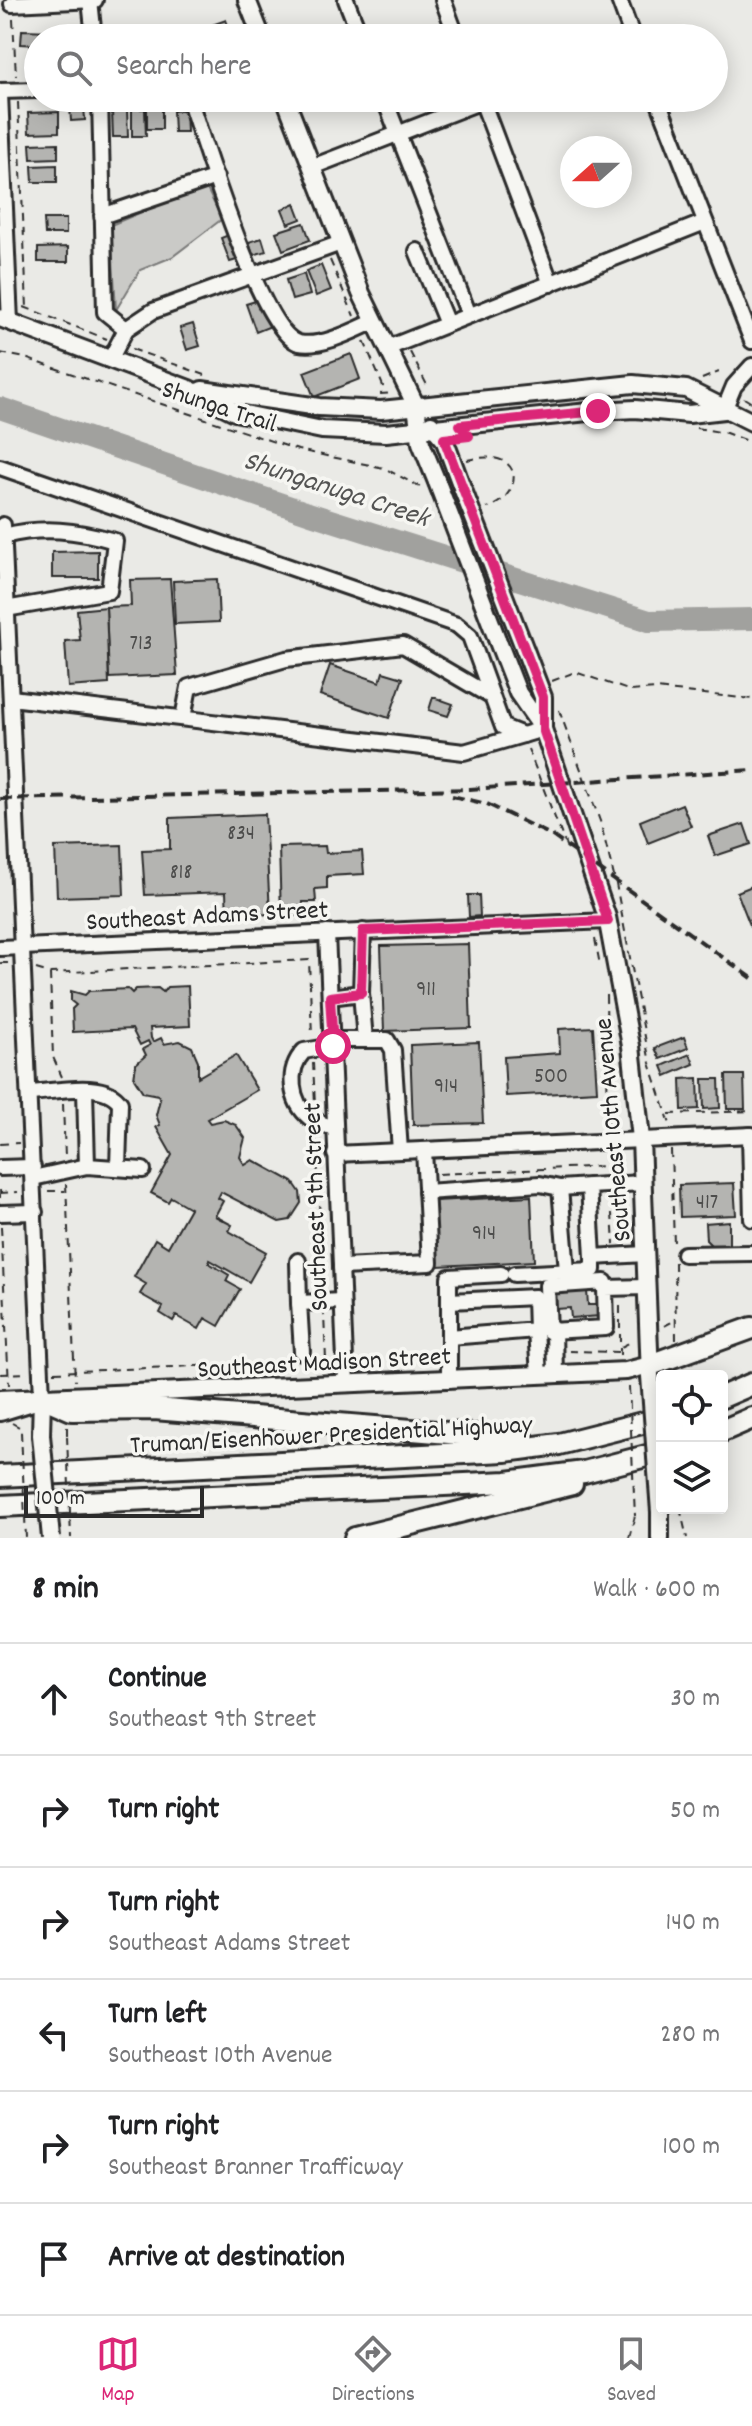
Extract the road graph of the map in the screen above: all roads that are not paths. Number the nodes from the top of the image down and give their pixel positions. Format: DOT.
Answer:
graph roads {
  1 [pos="92,0"];
  2 [pos="247,0"];
  3 [pos="346,0"];
  4 [pos="443,0"];
  5 [pos="619,0"];
  6 [pos="12,4"];
  7 [pos="93,24"];
  8 [pos="256,24"];
  9 [pos="355,24"];
  10 [pos="452,24"];
  11 [pos="628,24"];
  12 [pos="24,90"];
  13 [pos="0,92"];
  14 [pos="100,112"];
  15 [pos="194,112"];
  16 [pos="290,112"];
  17 [pos="390,112"];
  18 [pos="451,112"];
  19 [pos="489,112"];
  20 [pos="662,112"];
  21 [pos="398,133"];
  22 [pos="312,167"];
  23 [pos="216,177"];
  24 [pos="102,216"];
  25 [pos="705,222"];
  26 [pos="341,243"];
  27 [pos="417,251"];
  28 [pos="252,275"];
  29 [pos="551,284"];
  30 [pos="469,315"];
  31 [pos="5,320"];
  32 [pos="375,321"];
  33 [pos="447,324"];
  34 [pos="126,329"];
  35 [pos="752,341"];
  36 [pos="396,344"];
  37 [pos="110,360"];
  38 [pos="752,366"];
  39 [pos="189,389"];
  40 [pos="414,399"];
  41 [pos="724,410"];
  42 [pos="752,422"];
  43 [pos="427,429"];
  44 [pos="0,467"];
  45 [pos="4,610"];
  46 [pos="492,697"];
  47 [pos="11,698"];
  48 [pos="183,718"];
  49 [pos="543,729"];
  50 [pos="523,735"];
  51 [pos="608,921"];
  52 [pos="363,931"];
  53 [pos="327,933"];
  54 [pos="22,946"];
  55 [pos="0,948"];
  56 [pos="361,993"];
  57 [pos="330,997"];
  58 [pos="365,1040"];
  59 [pos="333,1043"];
  60 [pos="85,1090"];
  61 [pos="29,1093"];
  62 [pos="334,1128"];
  63 [pos="751,1135"];
  64 [pos="641,1139"];
  65 [pos="424,1150"];
  66 [pos="400,1151"];
  67 [pos="335,1154"];
  68 [pos="87,1166"];
  69 [pos="118,1167"];
  70 [pos="0,1168"];
  71 [pos="143,1170"];
  72 [pos="33,1172"];
  73 [pos="643,1183"];
  74 [pos="589,1186"];
  75 [pos="560,1188"];
  76 [pos="426,1192"];
  77 [pos="35,1212"];
  78 [pos="0,1213"];
  79 [pos="752,1219"];
  80 [pos="752,1253"];
  81 [pos="645,1254"];
  82 [pos="684,1254"];
  83 [pos="593,1257"];
  84 [pos="298,1261"];
  85 [pos="341,1267"];
  86 [pos="567,1271"];
  87 [pos="534,1273"];
  88 [pos="647,1287"];
  89 [pos="611,1288"];
  90 [pos="535,1297"];
  91 [pos="342,1301"];
  92 [pos="449,1301"];
  93 [pos="299,1303"];
  94 [pos="752,1328"];
  95 [pos="536,1330"];
  96 [pos="554,1330"];
  97 [pos="449,1337"];
  98 [pos="302,1358"];
  99 [pos="650,1371"];
  100 [pos="547,1375"];
  101 [pos="449,1380"];
  102 [pos="346,1384"];
  103 [pos="752,1384"];
  104 [pos="728,1394"];
  105 [pos="42,1397"];
  106 [pos="5,1404"];
  107 [pos="752,1418"];
  108 [pos="656,1420"];
  109 [pos="728,1428"];
  110 [pos="607,1434"];
  111 [pos="656,1454"];
  112 [pos="615,1464"];
  113 [pos="0,1476"];
  114 [pos="0,1506"];
  115 [pos="51,1538"];
  116 [pos="355,1538"];
  117 [pos="660,1538"];
  1 -- 6 [label="street"];
  1 -- 7 [label="street"];
  2 -- 8 [label="main road"];
  3 -- 9 [label="street"];
  4 -- 10 [label="street"];
  5 -- 11 [label="street"];
  12 -- 13 [label="street"];
  13 -- 31 [label="street"];
  14 -- 24 [label="street"];
  15 -- 23 [label="street"];
  16 -- 22 [label="main road, Southeast 10th Avenue"];
  17 -- 21 [label="street"];
  18 -- 21 [label="street"];
  19 -- 29 [label="street"];
  20 -- 25 [label="street"];
  21 -- 22 [label="street"];
  21 -- 30 [label="street"];
  22 -- 26 [label="main road, Southeast 10th Avenue"];
  23 -- 24 [label="street"];
  23 -- 28 [label="street"];
  24 -- 34 [label="street"];
  25 -- 29 [label="street"];
  25 -- 35 [label="street"];
  26 -- 28 [label="street"];
  26 -- 32 [label="main road, Southeast 10th Avenue"];
  27 -- 33 [label="street"];
  28 -- 32 [label="street"];
  28 -- 34 [label="street"];
  29 -- 30 [label="street"];
  30 -- 33 [label="street"];
  31 -- 37 [label="main road"];
  32 -- 36 [label="main road, Southeast 10th Avenue"];
  33 -- 36 [label="street"];
  34 -- 37 [label="street"];
  36 -- 40 [label="main road, Southeast 10th Avenue"];
  37 -- 39 [label="main road"];
  38 -- 41 [label="street"];
  39 -- 40 [label="main road"];
  39 -- 43 [label="main road"];
  40 -- 41 [label="main road"];
  40 -- 43 [label="main road, Southeast 10th Avenue"];
  41 -- 42 [label="main road"];
  41 -- 43 [label="main road"];
  43 -- 49 [label="main road, Southeast 10th Avenue, bridge"];
  43 -- 49 [label="main road, Southeast 10th Avenue, bridge"];
  44 -- 46 [label="street"];
  45 -- 45 [label="street"];
  45 -- 47 [label="street"];
  46 -- 48 [label="street"];
  46 -- 50 [label="street"];
  47 -- 48 [label="street"];
  47 -- 54 [label="street"];
  48 -- 50 [label="street"];
  49 -- 50 [label="street"];
  49 -- 51 [label="main road, Southeast 10th Avenue"];
  51 -- 52 [label="street, Southeast Adams Street"];
  51 -- 64 [label="main road, Southeast 10th Avenue"];
  52 -- 53 [label="street, Southeast Adams Street"];
  52 -- 56 [label="street"];
  53 -- 54 [label="street, Southeast Adams Street"];
  53 -- 57 [label="street, Southeast 9th Street"];
  54 -- 55 [label="street, Southeast Adams Street"];
  54 -- 61 [label="street"];
  56 -- 57 [label="street"];
  56 -- 58 [label="street"];
  57 -- 59 [label="street, Southeast 9th Street"];
  58 -- 59 [label="street"];
  58 -- 66 [label="street"];
  59 -- 62 [label="street, Southeast 9th Street"];
  59 -- 62 [label="street"];
  60 -- 61 [label="street"];
  60 -- 68 [label="street"];
  60 -- 69 [label="street"];
  61 -- 72 [label="street"];
  62 -- 67 [label="street, Southeast 9th Street"];
  63 -- 64 [label="street"];
  63 -- 79 [label="street"];
  64 -- 65 [label="street"];
  64 -- 73 [label="main road, Southeast 10th Avenue"];
  65 -- 66 [label="street"];
  65 -- 76 [label="street"];
  66 -- 67 [label="street"];
  67 -- 85 [label="street, Southeast 9th Street"];
  68 -- 69 [label="street"];
  68 -- 72 [label="street"];
  69 -- 71 [label="street"];
  70 -- 72 [label="street"];
  72 -- 77 [label="street"];
  73 -- 74 [label="street"];
  73 -- 81 [label="main road, Southeast 10th Avenue"];
  74 -- 75 [label="street"];
  74 -- 83 [label="street"];
  75 -- 76 [label="street"];
  75 -- 86 [label="street"];
  76 -- 85 [label="street"];
  77 -- 78 [label="street"];
  77 -- 105 [label="street"];
  80 -- 82 [label="street"];
  81 -- 83 [label="street"];
  81 -- 88 [label="main road, Southeast 10th Avenue"];
  83 -- 86 [label="street"];
  84 -- 93 [label="street"];
  85 -- 91 [label="street, Southeast 9th Street"];
  86 -- 87 [label="street"];
  87 -- 90 [label="street"];
  87 -- 92 [label="street"];
  88 -- 89 [label="street"];
  88 -- 99 [label="main road, Southeast 10th Avenue"];
  89 -- 96 [label="street"];
  89 -- 96 [label="street"];
  90 -- 92 [label="street"];
  90 -- 95 [label="street"];
  91 -- 93 [label="street"];
  91 -- 102 [label="street, Southeast 9th Street"];
  92 -- 97 [label="street"];
  93 -- 98 [label="street"];
  94 -- 99 [label="highway"];
  95 -- 97 [label="street"];
  95 -- 100 [label="street"];
  96 -- 100 [label="street"];
  97 -- 101 [label="street"];
  99 -- 100 [label="main road, Southeast Madison Street"];
  99 -- 117 [label="main road, Southeast 10th Avenue, bridge"];
  100 -- 101 [label="main road, Southeast Madison Street"];
  101 -- 102 [label="main road, Southeast Madison Street"];
  102 -- 105 [label="main road, Southeast Madison Street"];
  103 -- 104 [label="highway"];
  105 -- 106 [label="highway"];
  105 -- 110 [label="highway"];
  105 -- 115 [label="main road, bridge"];
  107 -- 109 [label="highway"];
  108 -- 110 [label="highway, Truman/Eisenhower Presidential Highway"];
  110 -- 113 [label="highway, Truman/Eisenhower Presidential Highway"];
  111 -- 112 [label="highway"];
  112 -- 114 [label="highway"];
  112 -- 116 [label="highway"];
}
